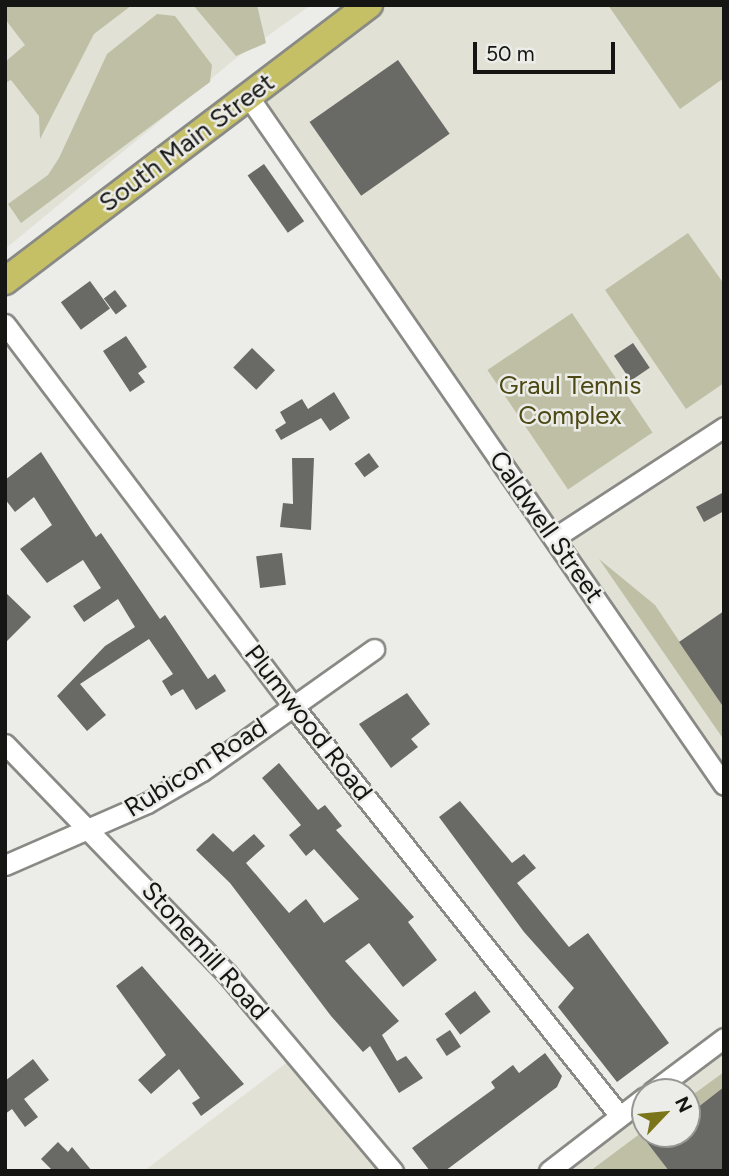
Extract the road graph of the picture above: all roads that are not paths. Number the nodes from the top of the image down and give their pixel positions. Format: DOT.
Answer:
graph roads {
  1 [pos="369,5"];
  2 [pos="248,96"];
  3 [pos="5,281"];
  4 [pos="5,324"];
  5 [pos="724,427"];
  6 [pos="554,538"];
  7 [pos="374,649"];
  8 [pos="293,706"];
  9 [pos="5,744"];
  10 [pos="724,785"];
  11 [pos="92,828"];
  12 [pos="5,865"];
  13 [pos="724,1038"];
  14 [pos="671,1078"];
  15 [pos="631,1108"];
  16 [pos="620,1116"];
  17 [pos="393,1171"];
  18 [pos="549,1171"];
  1 -- 2 [label="main road, South Main Street"];
  2 -- 3 [label="main road, South Main Street"];
  2 -- 6 [label="street, Caldwell Street"];
  4 -- 8 [label="street, Plumwood Road"];
  5 -- 6 [label="street"];
  6 -- 10 [label="street, Caldwell Street"];
  7 -- 8 [label="street, Rubicon Road"];
  8 -- 11 [label="street, Rubicon Road"];
  8 -- 16 [label="street, Plumwood Road"];
  9 -- 11 [label="street, Stonemill Road"];
  11 -- 12 [label="street, Rubicon Road"];
  11 -- 17 [label="street, Stonemill Road"];
  13 -- 14 [label="street"];
  15 -- 16 [label="street"];
  16 -- 18 [label="street"];
}
